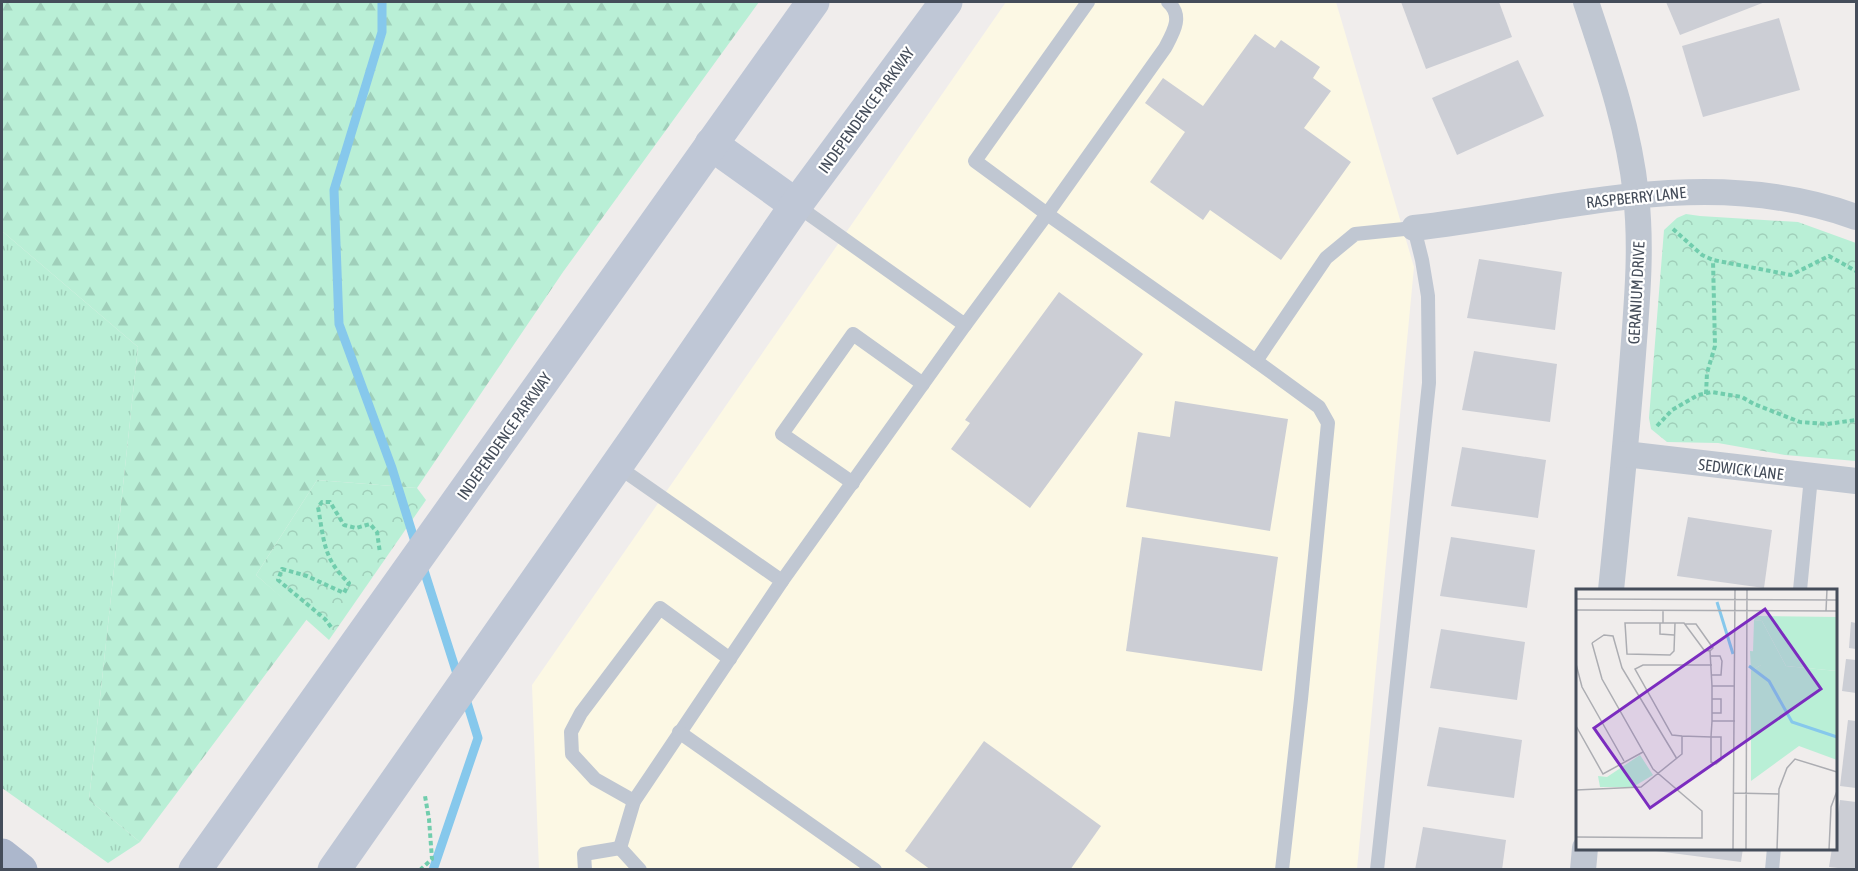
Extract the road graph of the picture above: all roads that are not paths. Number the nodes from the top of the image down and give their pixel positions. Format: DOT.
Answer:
graph roads {
  1 [pos="813,2"];
  2 [pos="946,2"];
  3 [pos="1088,2"];
  4 [pos="1168,2"];
  5 [pos="1586,2"];
  6 [pos="711,144"];
  7 [pos="1636,195"];
  8 [pos="796,205"];
  9 [pos="1047,214"];
  10 [pos="1857,216"];
  11 [pos="1414,228"];
  12 [pos="965,325"];
  13 [pos="1256,361"];
  14 [pos="923,384"];
  15 [pos="1625,454"];
  16 [pos="617,466"];
  17 [pos="1811,477"];
  18 [pos="1857,481"];
  19 [pos="853,483"];
  20 [pos="782,581"];
  21 [pos="1611,589"];
  22 [pos="1800,589"];
  23 [pos="730,659"];
  24 [pos="679,732"];
  25 [pos="634,801"];
  26 [pos="620,848"];
  27 [pos="1585,850"];
  28 [pos="1774,850"];
  29 [pos="2,855"];
  30 [pos="21,870"];
  31 [pos="195,870"];
  32 [pos="334,870"];
  33 [pos="585,870"];
  34 [pos="640,870"];
  35 [pos="875,870"];
  36 [pos="1282,870"];
  37 [pos="1377,870"];
  38 [pos="1583,870"];
  39 [pos="1772,870"];
  1 -- 6 [label="main road, INDEPENDENCE PARKWAY"];
  2 -- 8 [label="main road, INDEPENDENCE PARKWAY"];
  3 -- 9 [label="lane"];
  4 -- 9 [label="lane"];
  5 -- 7 [label="street, GERANIUM DRIVE"];
  6 -- 8 [label="main road"];
  6 -- 31 [label="main road, INDEPENDENCE PARKWAY"];
  7 -- 10 [label="street, RASPBERRY LANE"];
  7 -- 11 [label="street, RASPBERRY LANE"];
  7 -- 15 [label="street, GERANIUM DRIVE"];
  8 -- 12 [label="lane"];
  8 -- 16 [label="main road, INDEPENDENCE PARKWAY"];
  9 -- 12 [label="lane"];
  9 -- 13 [label="lane"];
  11 -- 13 [label="lane"];
  11 -- 37 [label="lane"];
  12 -- 14 [label="lane"];
  13 -- 36 [label="lane"];
  14 -- 19 [label="lane"];
  14 -- 19 [label="lane"];
  15 -- 17 [label="street, SEDWICK LANE"];
  15 -- 21 [label="street, GERANIUM DRIVE"];
  16 -- 20 [label="lane"];
  16 -- 32 [label="main road, INDEPENDENCE PARKWAY"];
  17 -- 18 [label="street, SEDWICK LANE"];
  17 -- 22 [label="lane"];
  19 -- 20 [label="lane"];
  20 -- 23 [label="lane"];
  23 -- 24 [label="lane"];
  23 -- 25 [label="lane"];
  24 -- 25 [label="lane"];
  24 -- 35 [label="lane"];
  25 -- 26 [label="lane"];
  26 -- 33 [label="lane"];
  26 -- 34 [label="lane"];
  27 -- 38 [label="street"];
  28 -- 39 [label="lane"];
  29 -- 30 [label="main road"];
}
